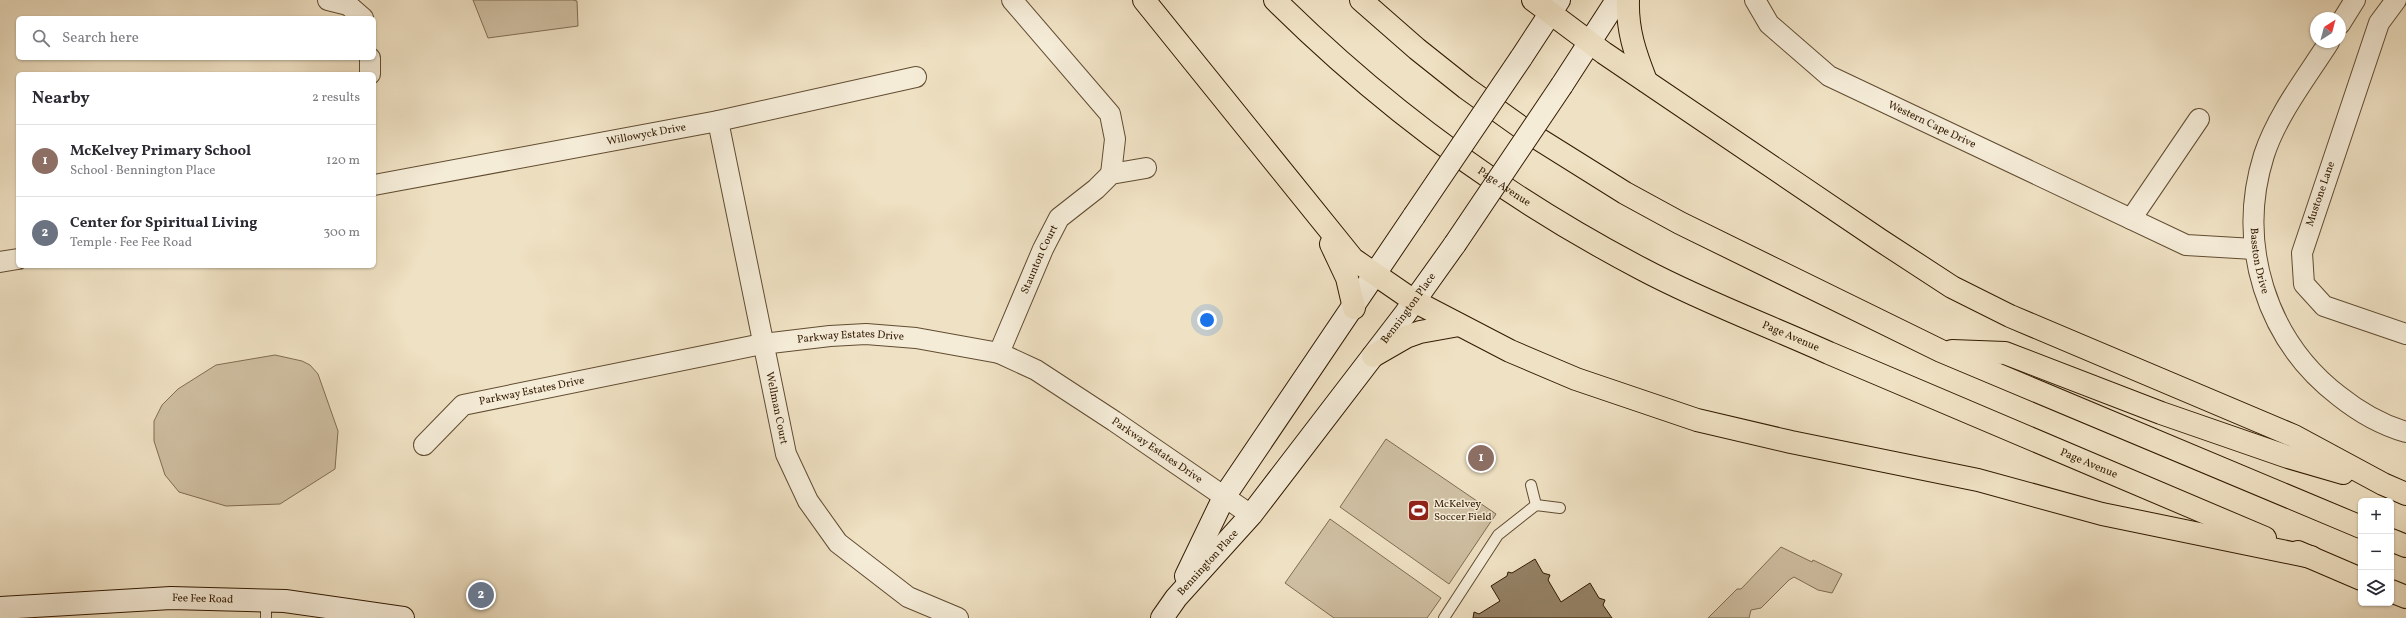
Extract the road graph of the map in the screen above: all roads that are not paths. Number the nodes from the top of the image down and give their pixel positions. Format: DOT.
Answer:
graph roads {
  1 [pos="328,0"];
  2 [pos="1012,0"];
  3 [pos="1144,0"];
  4 [pos="1276,0"];
  5 [pos="1361,0"];
  6 [pos="1617,0"];
  7 [pos="1628,0"];
  8 [pos="1756,0"];
  9 [pos="2396,0"];
  10 [pos="2350,2"];
  11 [pos="1547,4"];
  12 [pos="2345,12"];
  13 [pos="361,16"];
  14 [pos="1590,42"];
  15 [pos="2325,48"];
  16 [pos="370,60"];
  17 [pos="370,72"];
  18 [pos="916,77"];
  19 [pos="1646,81"];
  20 [pos="2199,119"];
  21 [pos="718,121"];
  22 [pos="1146,168"];
  23 [pos="1111,174"];
  24 [pos="376,185"];
  25 [pos="1320,219"];
  26 [pos="2131,219"];
  27 [pos="2254,249"];
  28 [pos="16,259"];
  29 [pos="0,262"];
  30 [pos="1376,275"];
  31 [pos="1414,301"];
  32 [pos="1354,308"];
  33 [pos="1458,325"];
  34 [pos="2406,334"];
  35 [pos="762,344"];
  36 [pos="1941,351"];
  37 [pos="999,353"];
  38 [pos="1373,356"];
  39 [pos="2406,432"];
  40 [pos="424,445"];
  41 [pos="2383,484"];
  42 [pos="1531,485"];
  43 [pos="2406,494"];
  44 [pos="1224,497"];
  45 [pos="1536,505"];
  46 [pos="1560,508"];
  47 [pos="1251,515"];
  48 [pos="2358,526"];
  49 [pos="2394,541"];
  50 [pos="2406,546"];
  51 [pos="2311,557"];
  52 [pos="2358,577"];
  53 [pos="2394,592"];
  54 [pos="1176,598"];
  55 [pos="2406,598"];
  56 [pos="0,608"];
  57 [pos="266,610"];
  58 [pos="404,618"];
  59 [pos="958,618"];
  60 [pos="1162,618"];
  61 [pos="1444,618"];
  1 -- 13 [label="street"];
  2 -- 23 [label="street"];
  3 -- 25 [label="highway"];
  4 -- 51 [label="highway, Page Avenue"];
  5 -- 36 [label="highway"];
  6 -- 14 [label="main road, Bennington Place"];
  7 -- 19 [label="highway"];
  8 -- 26 [label="street, Western Cape Drive"];
  9 -- 34 [label="street, Mustone Lane"];
  10 -- 12 [label="street"];
  11 -- 14 [label="highway"];
  11 -- 30 [label="main road, Bennington Place, bridge"];
  14 -- 19 [label="highway"];
  14 -- 31 [label="main road, Bennington Place, bridge"];
  15 -- 27 [label="street, Basston Drive"];
  16 -- 17 [label="street"];
  18 -- 21 [label="street, Willowyck Drive"];
  19 -- 41 [label="highway"];
  20 -- 26 [label="street"];
  21 -- 24 [label="street, Willowyck Drive"];
  21 -- 35 [label="street, Wellman Court"];
  22 -- 23 [label="street"];
  23 -- 37 [label="street, Staunton Court"];
  25 -- 30 [label="highway"];
  25 -- 32 [label="highway"];
  26 -- 27 [label="street, Western Cape Drive"];
  27 -- 39 [label="street, Basston Drive"];
  28 -- 29 [label="street"];
  30 -- 31 [label="highway"];
  30 -- 32 [label="main road, Bennington Place"];
  31 -- 33 [label="highway"];
  31 -- 38 [label="main road, Bennington Place"];
  32 -- 44 [label="main road, Bennington Place"];
  33 -- 38 [label="highway"];
  33 -- 51 [label="highway"];
  35 -- 37 [label="street, Parkway Estates Drive"];
  35 -- 40 [label="street, Parkway Estates Drive"];
  35 -- 59 [label="street, Wellman Court"];
  36 -- 41 [label="highway"];
  36 -- 48 [label="highway"];
  37 -- 44 [label="street, Parkway Estates Drive"];
  38 -- 47 [label="main road, Bennington Place"];
  41 -- 43 [label="highway"];
  42 -- 45 [label="lane"];
  44 -- 47 [label="street, Parkway Estates Drive"];
  44 -- 54 [label="main road, Bennington Place"];
  45 -- 46 [label="lane"];
  45 -- 61 [label="lane"];
  47 -- 54 [label="main road, Bennington Place"];
  49 -- 50 [label="highway"];
  51 -- 52 [label="highway, Page Avenue"];
  53 -- 55 [label="highway"];
  54 -- 60 [label="main road, Bennington Place"];
  56 -- 57 [label="main road, Fee Fee Road"];
  57 -- 58 [label="main road, Fee Fee Road"];
}
